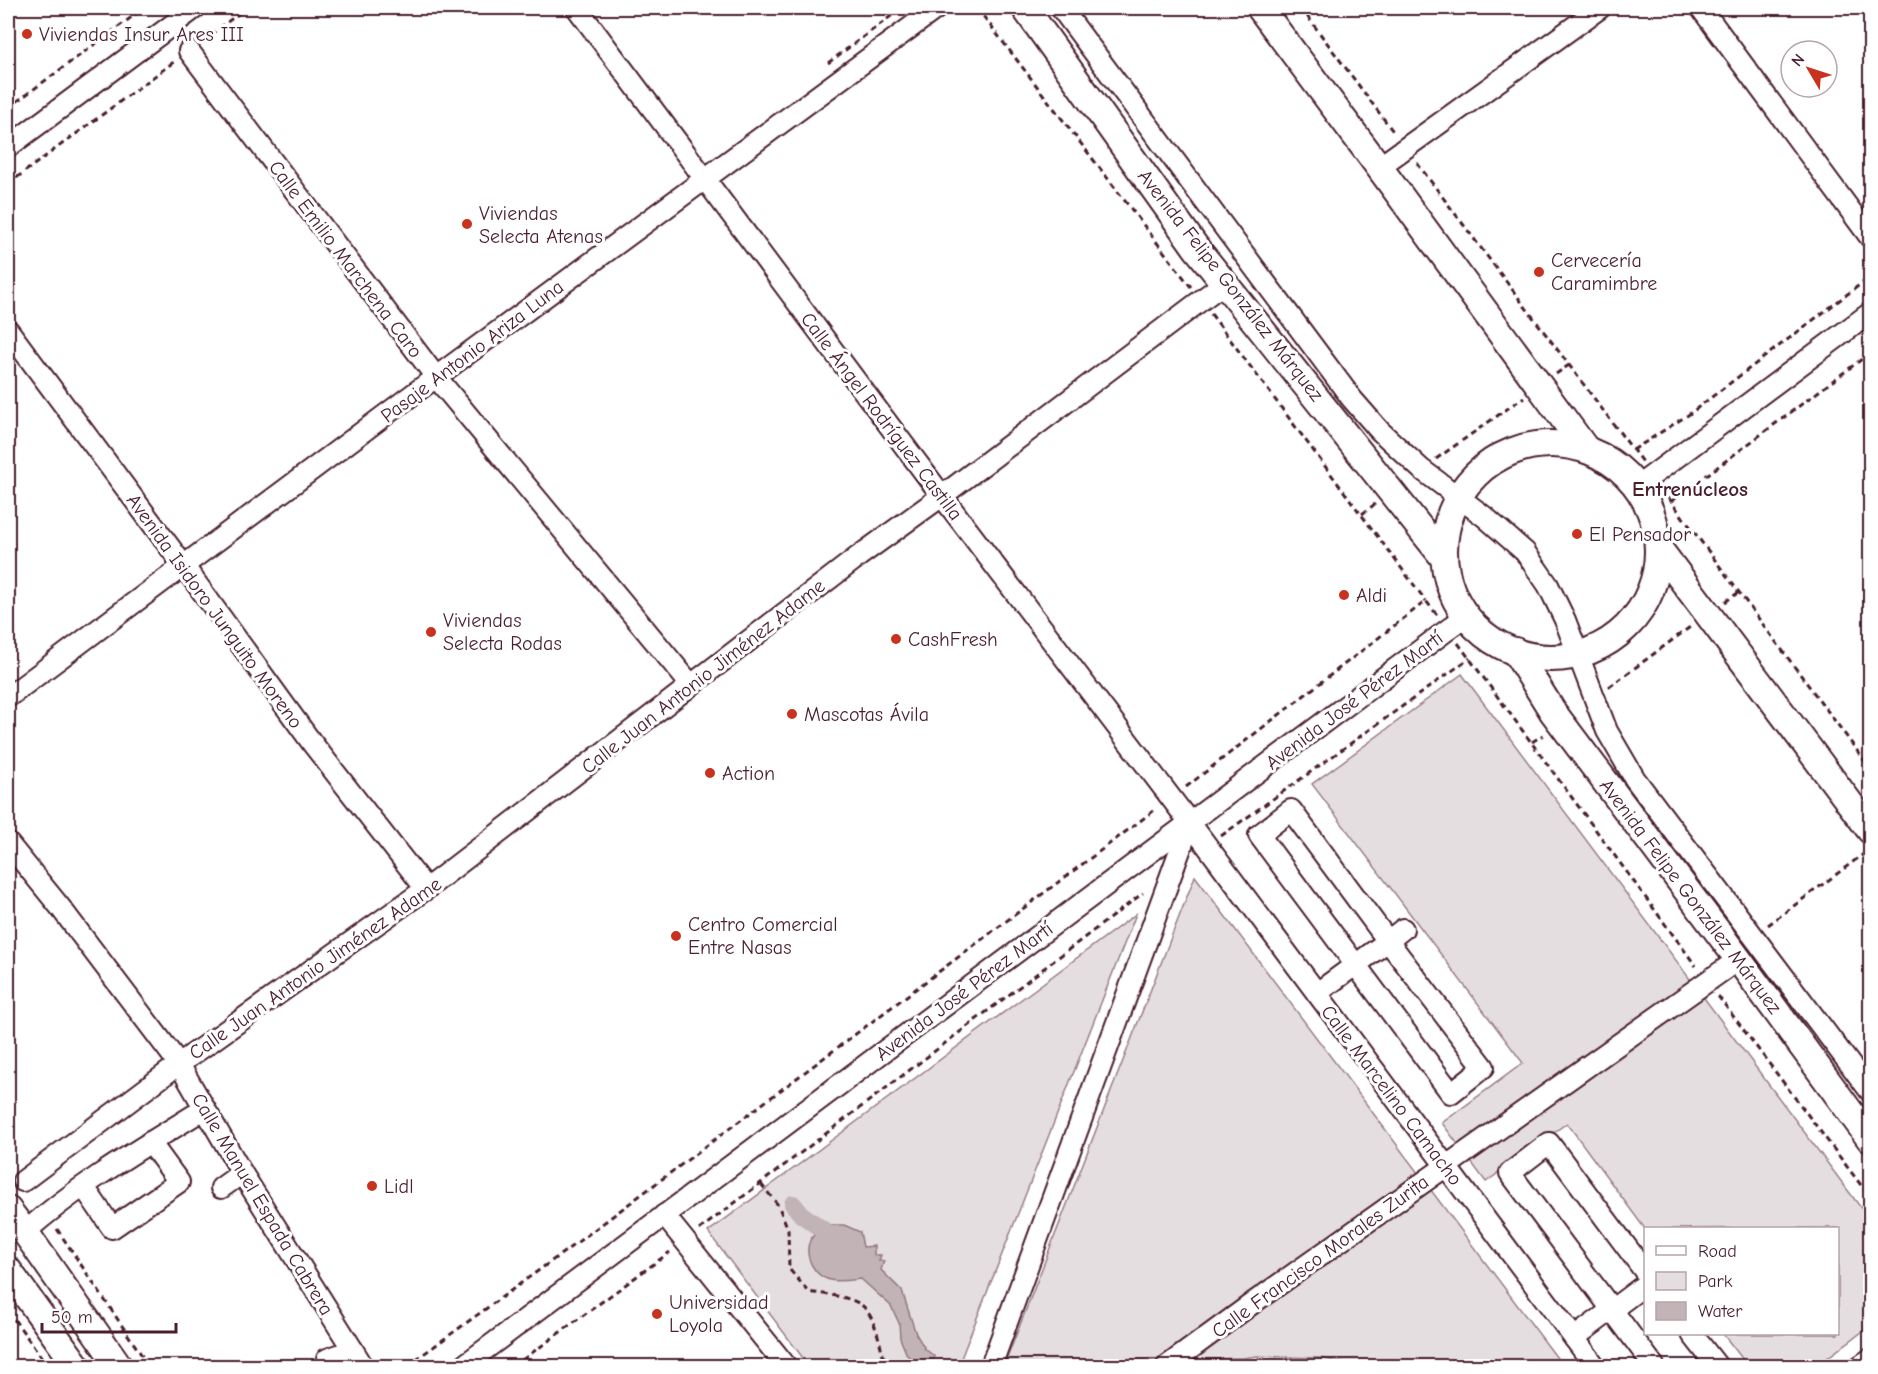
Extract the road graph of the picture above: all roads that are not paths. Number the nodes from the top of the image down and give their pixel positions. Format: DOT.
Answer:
graph roads {
  1 [pos="195,8"];
  2 [pos="577,8"];
  3 [pos="937,8"];
  4 [pos="1025,8"];
  5 [pos="1060,8"];
  6 [pos="1260,8"];
  7 [pos="1600,8"];
  8 [pos="1701,8"];
  9 [pos="189,51"];
  10 [pos="8,147"];
  11 [pos="1379,167"];
  12 [pos="705,178"];
  13 [pos="1870,237"];
  14 [pos="1224,283"];
  15 [pos="1870,313"];
  16 [pos="8,330"];
  17 [pos="436,377"];
  18 [pos="1585,448"];
  19 [pos="1645,480"];
  20 [pos="942,496"];
  21 [pos="1458,498"];
  22 [pos="1659,549"];
  23 [pos="1444,558"];
  24 [pos="183,565"];
  25 [pos="1457,623"];
  26 [pos="1515,651"];
  27 [pos="1577,655"];
  28 [pos="692,685"];
  29 [pos="8,697"];
  30 [pos="1190,823"];
  31 [pos="1870,830"];
  32 [pos="8,843"];
  33 [pos="426,889"];
  34 [pos="1395,935"];
  35 [pos="1739,959"];
  36 [pos="1356,964"];
  37 [pos="1317,993"];
  38 [pos="179,1064"];
  39 [pos="1870,1091"];
  40 [pos="204,1109"];
  41 [pos="1870,1139"];
  42 [pos="150,1142"];
  43 [pos="1446,1166"];
  44 [pos="242,1173"];
  45 [pos="22,1181"];
  46 [pos="84,1187"];
  47 [pos="221,1188"];
  48 [pos="8,1210"];
  49 [pos="664,1215"];
  50 [pos="25,1232"];
  51 [pos="8,1270"];
  52 [pos="1644,1270"];
  53 [pos="1644,1285"];
  54 [pos="1612,1309"];
  55 [pos="1693,1335"];
  56 [pos="1574,1338"];
  57 [pos="358,1358"];
  58 [pos="327,1359"];
  59 [pos="1870,1359"];
  60 [pos="77,1366"];
  61 [pos="119,1366"];
  62 [pos="463,1366"];
  63 [pos="786,1366"];
  64 [pos="991,1366"];
  65 [pos="1167,1366"];
  66 [pos="1596,1366"];
  67 [pos="1654,1366"];
  68 [pos="1717,1366"];
  69 [pos="1860,1366"];
  1 -- 10 [label="street"];
  2 -- 12 [label="street, Calle Ángel Rodríguez Castilla"];
  3 -- 12 [label="street, Pasaje Antonio Ariza Luna"];
  4 -- 14 [label="main road, Avenida Felipe González Márquez"];
  5 -- 21 [label="street"];
  6 -- 11 [label="main road"];
  7 -- 11 [label="street"];
  8 -- 13 [label="street"];
  9 -- 17 [label="street, Calle Emilio Marchena Caro"];
  11 -- 18 [label="main road"];
  12 -- 17 [label="street, Pasaje Antonio Ariza Luna"];
  12 -- 20 [label="street, Calle Ángel Rodríguez Castilla"];
  14 -- 20 [label="street, Calle Juan Antonio Jiménez Adame"];
  14 -- 23 [label="main road, Avenida Felipe González Márquez"];
  15 -- 19 [label="street"];
  16 -- 24 [label="street, Avenida Isidoro Junguito Moreno"];
  17 -- 24 [label="street, Pasaje Antonio Ariza Luna"];
  17 -- 28 [label="street, Calle Emilio Marchena Caro"];
  18 -- 19 [label="main road"];
  18 -- 21 [label="main road"];
  19 -- 22 [label="main road"];
  20 -- 28 [label="street, Calle Juan Antonio Jiménez Adame"];
  20 -- 30 [label="street, Calle Ángel Rodríguez Castilla"];
  21 -- 23 [label="main road"];
  21 -- 27 [label="street"];
  22 -- 27 [label="main road"];
  22 -- 31 [label="main road"];
  23 -- 25 [label="main road"];
  24 -- 29 [label="street, Pasaje Antonio Ariza Luna"];
  24 -- 33 [label="street, Avenida Isidoro Junguito Moreno"];
  25 -- 26 [label="main road"];
  25 -- 30 [label="street, Avenida José Pérez Martí"];
  26 -- 27 [label="main road"];
  26 -- 35 [label="main road, Avenida Felipe González Márquez"];
  27 -- 39 [label="street"];
  28 -- 33 [label="street, Calle Juan Antonio Jiménez Adame"];
  30 -- 37 [label="street, Calle Marcelino Camacho"];
  30 -- 49 [label="street, Avenida José Pérez Martí"];
  30 -- 64 [label="street"];
  32 -- 38 [label="street, Calle Manuel Espada Cabrera"];
  33 -- 38 [label="street, Calle Juan Antonio Jiménez Adame"];
  34 -- 36 [label="street"];
  34 -- 36 [label="street"];
  34 -- 36 [label="street"];
  35 -- 41 [label="main road, Avenida Felipe González Márquez"];
  35 -- 43 [label="street, Calle Francisco Morales Zurita"];
  36 -- 37 [label="street"];
  37 -- 43 [label="street, Calle Marcelino Camacho"];
  38 -- 40 [label="street, Calle Manuel Espada Cabrera"];
  38 -- 45 [label="street, Calle Juan Antonio Jiménez Adame"];
  40 -- 42 [label="street"];
  40 -- 44 [label="street, Calle Manuel Espada Cabrera"];
  42 -- 46 [label="street"];
  42 -- 46 [label="street"];
  43 -- 56 [label="street, Calle Marcelino Camacho"];
  43 -- 65 [label="street, Calle Francisco Morales Zurita"];
  44 -- 47 [label="street"];
  44 -- 57 [label="street, Calle Manuel Espada Cabrera"];
  46 -- 50 [label="street"];
  48 -- 50 [label="main road"];
  49 -- 62 [label="street, Avenida José Pérez Martí"];
  49 -- 63 [label="street"];
  50 -- 61 [label="main road"];
  51 -- 60 [label="main road"];
  52 -- 54 [label="street"];
  53 -- 54 [label="street"];
  54 -- 56 [label="street"];
  54 -- 67 [label="street"];
  55 -- 68 [label="street"];
  56 -- 66 [label="street, Calle Marcelino Camacho"];
  57 -- 58 [label="street"];
  59 -- 69 [label="street"];
}
